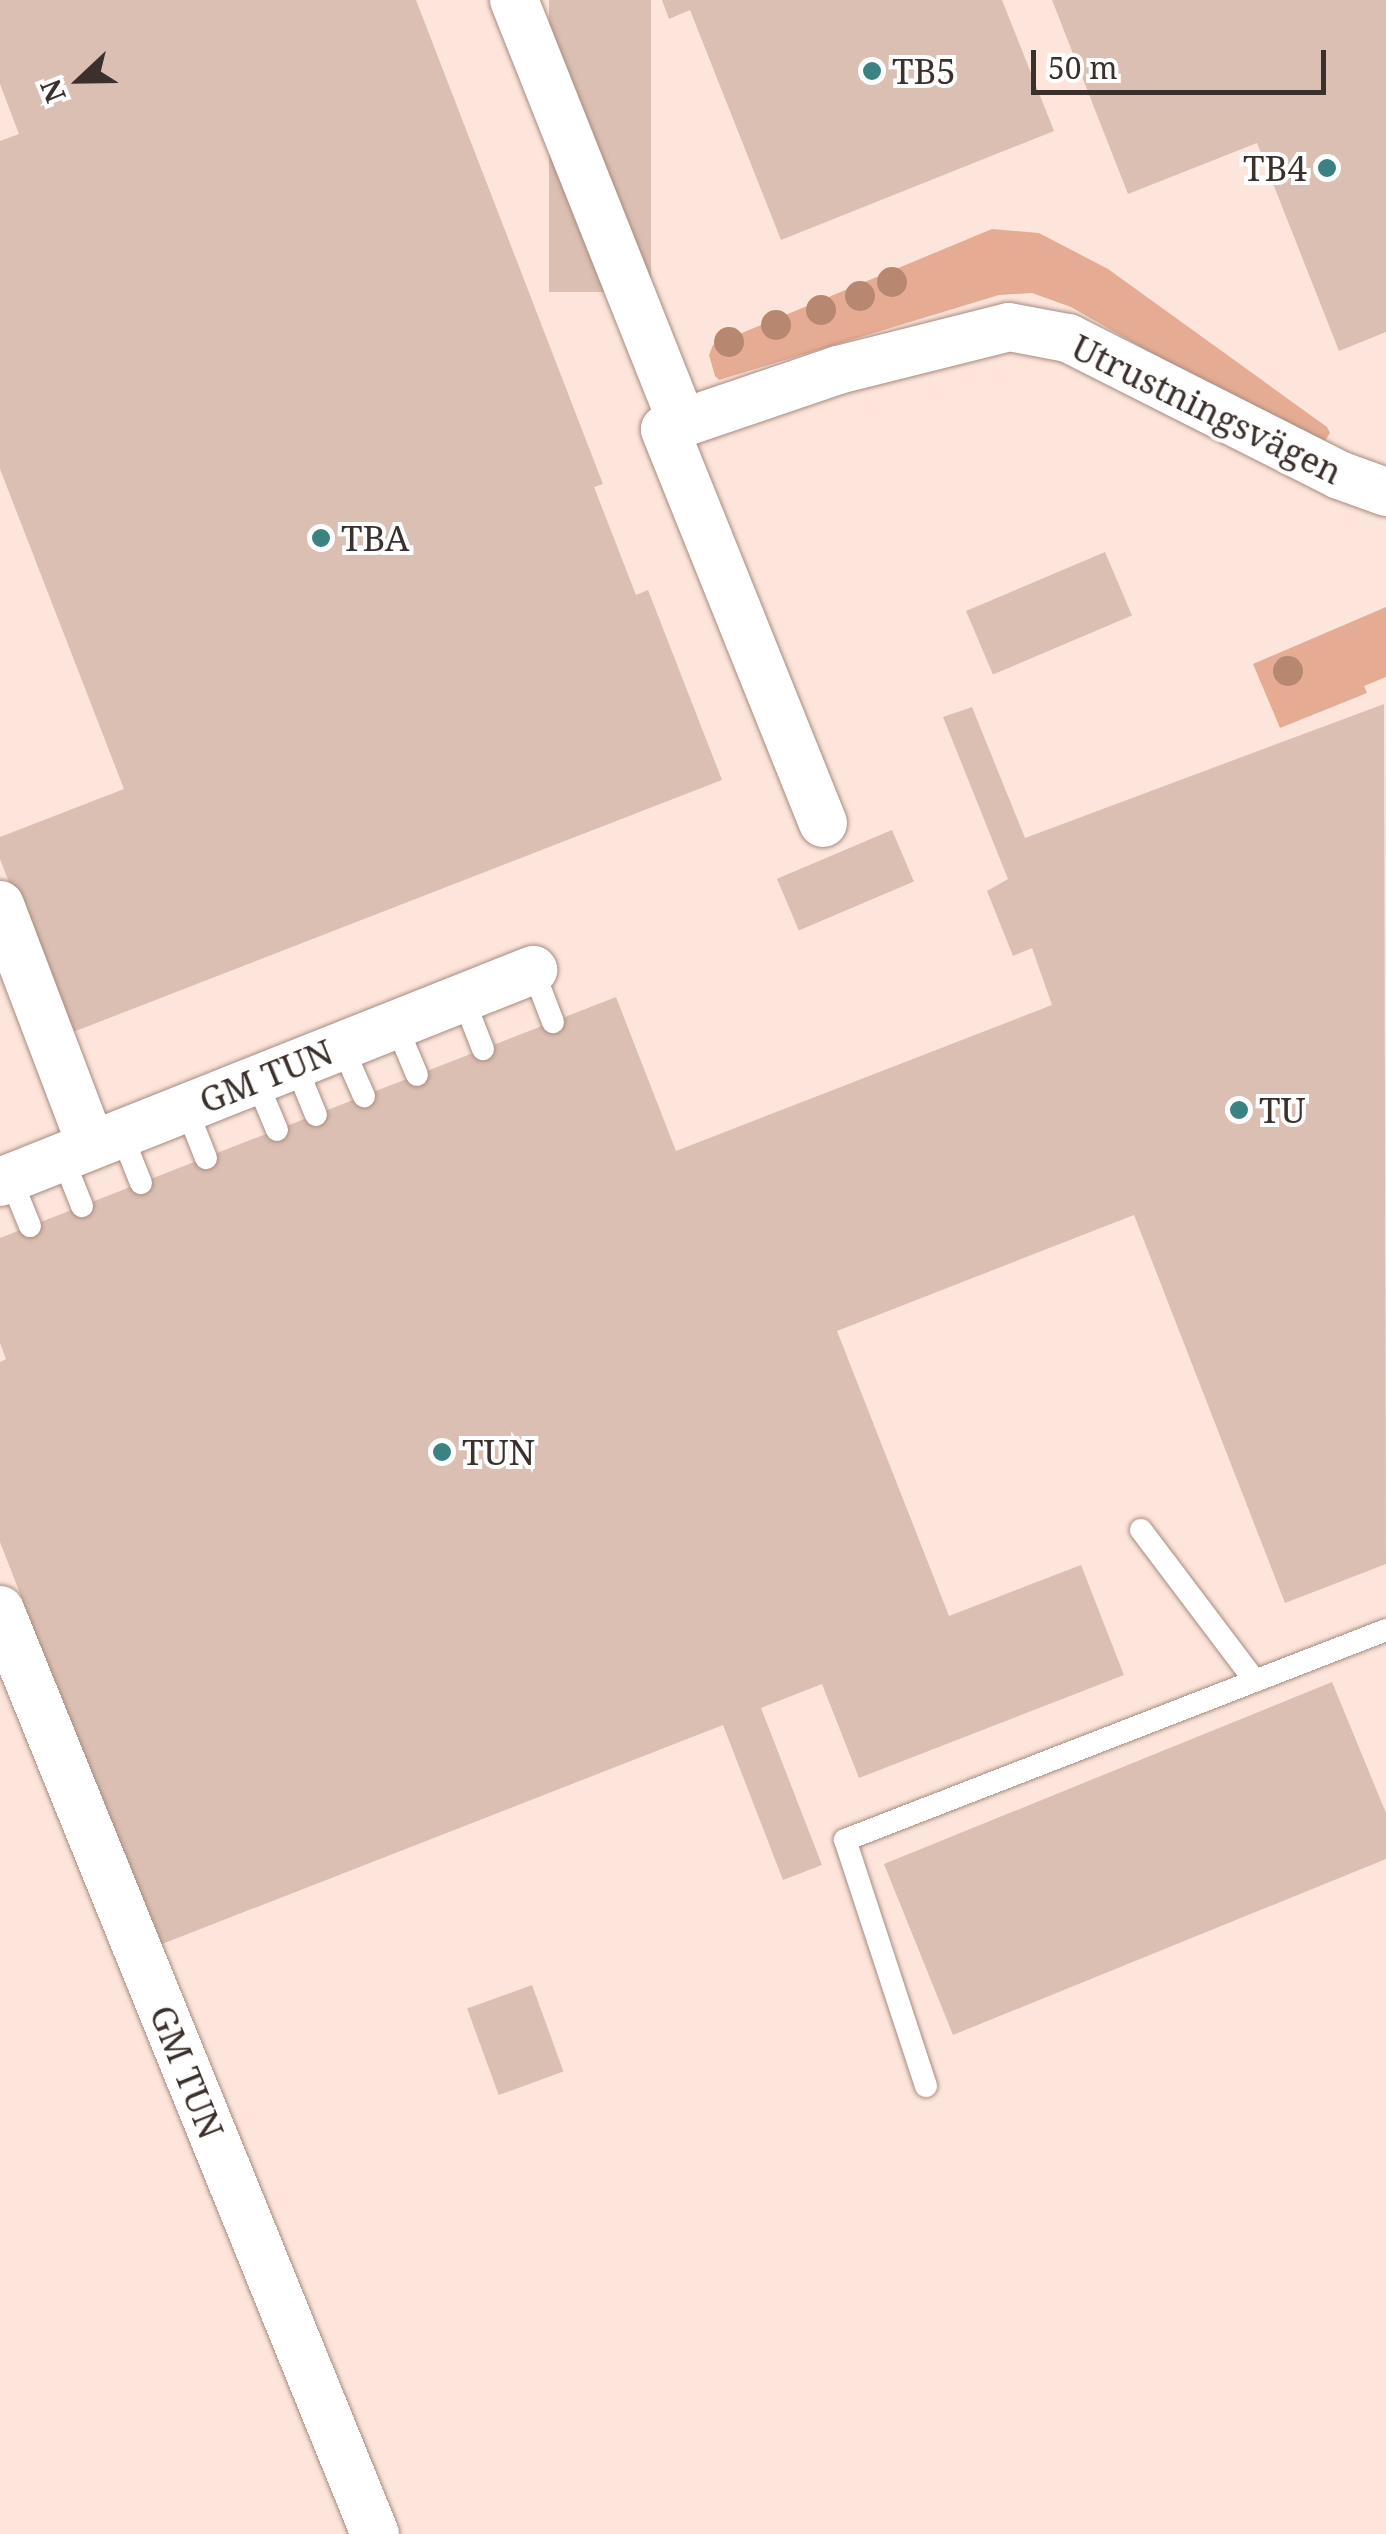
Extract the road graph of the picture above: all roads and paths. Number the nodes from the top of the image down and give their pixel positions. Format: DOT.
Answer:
graph roads {
  1 [pos="514,0"];
  2 [pos="673,426"];
  3 [pos="1386,492"];
  4 [pos="823,823"];
  5 [pos="0,905"];
  6 [pos="533,970"];
  7 [pos="463,998"];
  8 [pos="553,1022"];
  9 [pos="396,1025"];
  10 [pos="342,1046"];
  11 [pos="484,1049"];
  12 [pos="276,1072"];
  13 [pos="417,1075"];
  14 [pos="364,1096"];
  15 [pos="186,1108"];
  16 [pos="316,1115"];
  17 [pos="277,1130"];
  18 [pos="91,1144"];
  19 [pos="206,1158"];
  20 [pos="5,1180"];
  21 [pos="141,1183"];
  22 [pos="82,1206"];
  23 [pos="30,1226"];
  24 [pos="1141,1530"];
  25 [pos="0,1610"];
  26 [pos="1386,1630"];
  27 [pos="1256,1680"];
  28 [pos="926,2086"];
  29 [pos="375,2534"];
  1 -- 2 [label="street"];
  2 -- 3 [label="street, Utrustningsvägen"];
  2 -- 4 [label="street"];
  5 -- 18 [label="street"];
  6 -- 7 [label="street, GM TUN"];
  6 -- 8 [label="lane"];
  7 -- 9 [label="street, GM TUN"];
  7 -- 11 [label="lane"];
  9 -- 10 [label="street, GM TUN"];
  9 -- 13 [label="lane"];
  10 -- 12 [label="street, GM TUN"];
  10 -- 14 [label="lane"];
  12 -- 15 [label="street, GM TUN"];
  12 -- 16 [label="lane"];
  12 -- 17 [label="lane"];
  15 -- 18 [label="street, GM TUN"];
  15 -- 19 [label="lane"];
  18 -- 20 [label="street, GM TUN"];
  18 -- 21 [label="lane"];
  18 -- 22 [label="lane"];
  20 -- 23 [label="lane"];
  24 -- 27 [label="lane"];
  25 -- 29 [label="street, GM TUN"];
  26 -- 27 [label="lane"];
  27 -- 28 [label="lane"];
}
